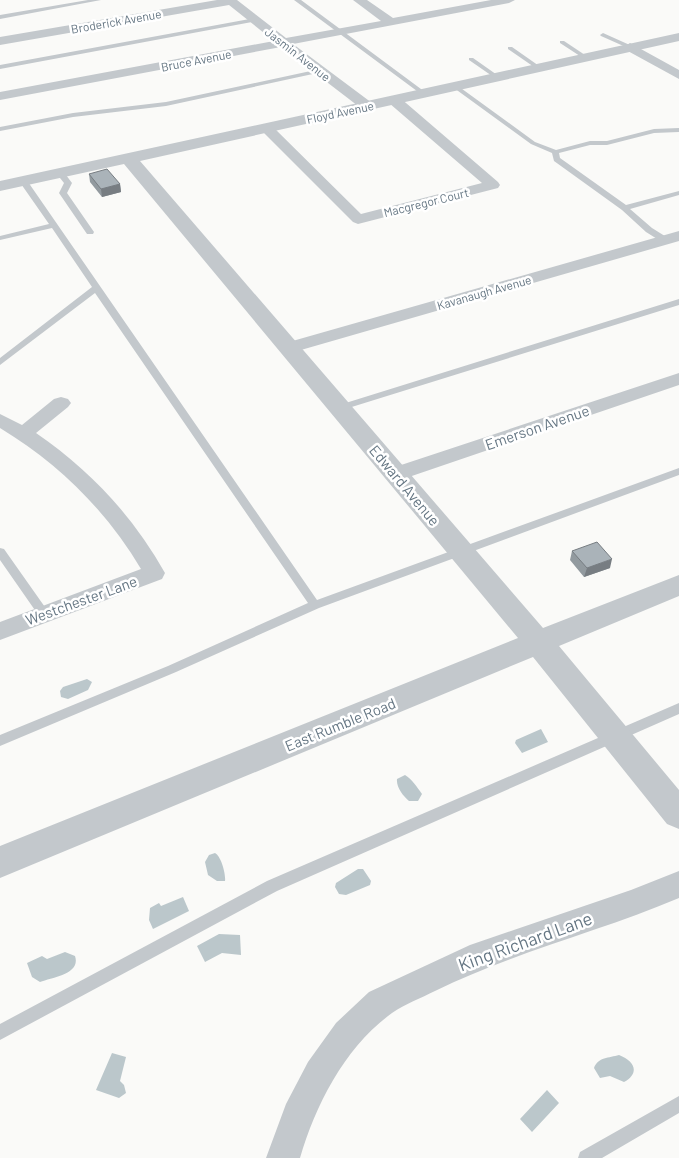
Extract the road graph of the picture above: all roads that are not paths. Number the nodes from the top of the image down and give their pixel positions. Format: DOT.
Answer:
graph roads {
  1 [pos="98,0"];
  2 [pos="231,0"];
  3 [pos="297,0"];
  4 [pos="359,0"];
  5 [pos="509,0"];
  6 [pos="0,17"];
  7 [pos="255,20"];
  8 [pos="391,22"];
  9 [pos="340,32"];
  10 [pos="604,35"];
  11 [pos="678,38"];
  12 [pos="0,41"];
  13 [pos="562,42"];
  14 [pos="284,43"];
  15 [pos="630,47"];
  16 [pos="510,48"];
  17 [pos="585,57"];
  18 [pos="471,59"];
  19 [pos="0,67"];
  20 [pos="539,68"];
  21 [pos="320,71"];
  22 [pos="679,75"];
  23 [pos="497,77"];
  24 [pos="456,86"];
  25 [pos="423,94"];
  26 [pos="0,96"];
  27 [pos="394,100"];
  28 [pos="367,106"];
  29 [pos="266,128"];
  30 [pos="0,130"];
  31 [pos="679,130"];
  32 [pos="555,152"];
  33 [pos="128,158"];
  34 [pos="60,173"];
  35 [pos="23,181"];
  36 [pos="0,186"];
  37 [pos="679,193"];
  38 [pos="625,208"];
  39 [pos="51,226"];
  40 [pos="90,232"];
  41 [pos="0,238"];
  42 [pos="672,238"];
  43 [pos="96,288"];
  44 [pos="679,302"];
  45 [pos="288,348"];
  46 [pos="0,362"];
  47 [pos="679,379"];
  48 [pos="61,402"];
  49 [pos="339,408"];
  50 [pos="0,420"];
  51 [pos="23,434"];
  52 [pos="679,471"];
  53 [pos="396,474"];
  54 [pos="461,551"];
  55 [pos="0,552"];
  56 [pos="679,585"];
  57 [pos="315,605"];
  58 [pos="42,613"];
  59 [pos="0,631"];
  60 [pos="538,643"];
  61 [pos="679,708"];
  62 [pos="616,737"];
  63 [pos="0,741"];
  64 [pos="679,814"];
  65 [pos="0,862"];
  66 [pos="679,884"];
  67 [pos="0,1032"];
  68 [pos="679,1104"];
  69 [pos="283,1158"];
  70 [pos="586,1158"];
  1 -- 6 [label="lane"];
  2 -- 7 [label="street, Jasmin Avenue"];
  2 -- 12 [label="street, Broderick Avenue"];
  3 -- 9 [label="lane"];
  4 -- 8 [label="street"];
  5 -- 8 [label="street, Bruce Avenue"];
  7 -- 14 [label="street, Jasmin Avenue"];
  7 -- 19 [label="lane"];
  8 -- 9 [label="street, Bruce Avenue"];
  9 -- 14 [label="street, Bruce Avenue"];
  9 -- 25 [label="lane"];
  10 -- 15 [label="lane"];
  11 -- 15 [label="street, Floyd Avenue"];
  13 -- 17 [label="lane"];
  14 -- 21 [label="street, Jasmin Avenue"];
  14 -- 26 [label="street, Bruce Avenue"];
  15 -- 17 [label="street, Floyd Avenue"];
  15 -- 22 [label="street"];
  16 -- 20 [label="lane"];
  17 -- 20 [label="street, Floyd Avenue"];
  18 -- 23 [label="lane"];
  20 -- 23 [label="street, Floyd Avenue"];
  21 -- 28 [label="street, Jasmin Avenue"];
  21 -- 30 [label="lane"];
  23 -- 24 [label="street, Floyd Avenue"];
  24 -- 25 [label="street, Floyd Avenue"];
  24 -- 32 [label="lane"];
  25 -- 27 [label="street, Floyd Avenue"];
  27 -- 28 [label="street, Floyd Avenue"];
  27 -- 29 [label="street, Macgregor Court"];
  28 -- 29 [label="street, Floyd Avenue"];
  29 -- 33 [label="street, Floyd Avenue"];
  31 -- 32 [label="lane"];
  32 -- 38 [label="lane"];
  33 -- 34 [label="street, Floyd Avenue"];
  33 -- 45 [label="street, Edward Avenue"];
  34 -- 35 [label="street, Floyd Avenue"];
  34 -- 40 [label="lane"];
  35 -- 36 [label="street, Floyd Avenue"];
  35 -- 39 [label="lane"];
  37 -- 38 [label="lane"];
  38 -- 42 [label="lane"];
  39 -- 41 [label="lane"];
  39 -- 43 [label="lane"];
  42 -- 45 [label="street, Kavanaugh Avenue"];
  43 -- 46 [label="lane"];
  43 -- 57 [label="lane"];
  44 -- 49 [label="lane"];
  45 -- 49 [label="street, Edward Avenue"];
  47 -- 53 [label="street, Emerson Avenue"];
  48 -- 51 [label="street"];
  49 -- 53 [label="street, Edward Avenue"];
  50 -- 51 [label="street, Westchester Lane"];
  51 -- 58 [label="street, Westchester Lane"];
  52 -- 54 [label="lane"];
  53 -- 54 [label="street, Edward Avenue"];
  54 -- 57 [label="lane"];
  54 -- 60 [label="street, Edward Avenue"];
  55 -- 58 [label="lane"];
  56 -- 60 [label="street, East Rumble Road"];
  57 -- 63 [label="lane"];
  58 -- 59 [label="street, Westchester Lane"];
  60 -- 62 [label="street, Edward Avenue"];
  60 -- 65 [label="street, East Rumble Road"];
  61 -- 62 [label="lane"];
  62 -- 64 [label="street, Edward Avenue"];
  62 -- 67 [label="lane"];
  66 -- 69 [label="street, King Richard Lane"];
  68 -- 70 [label="lane"];
}
